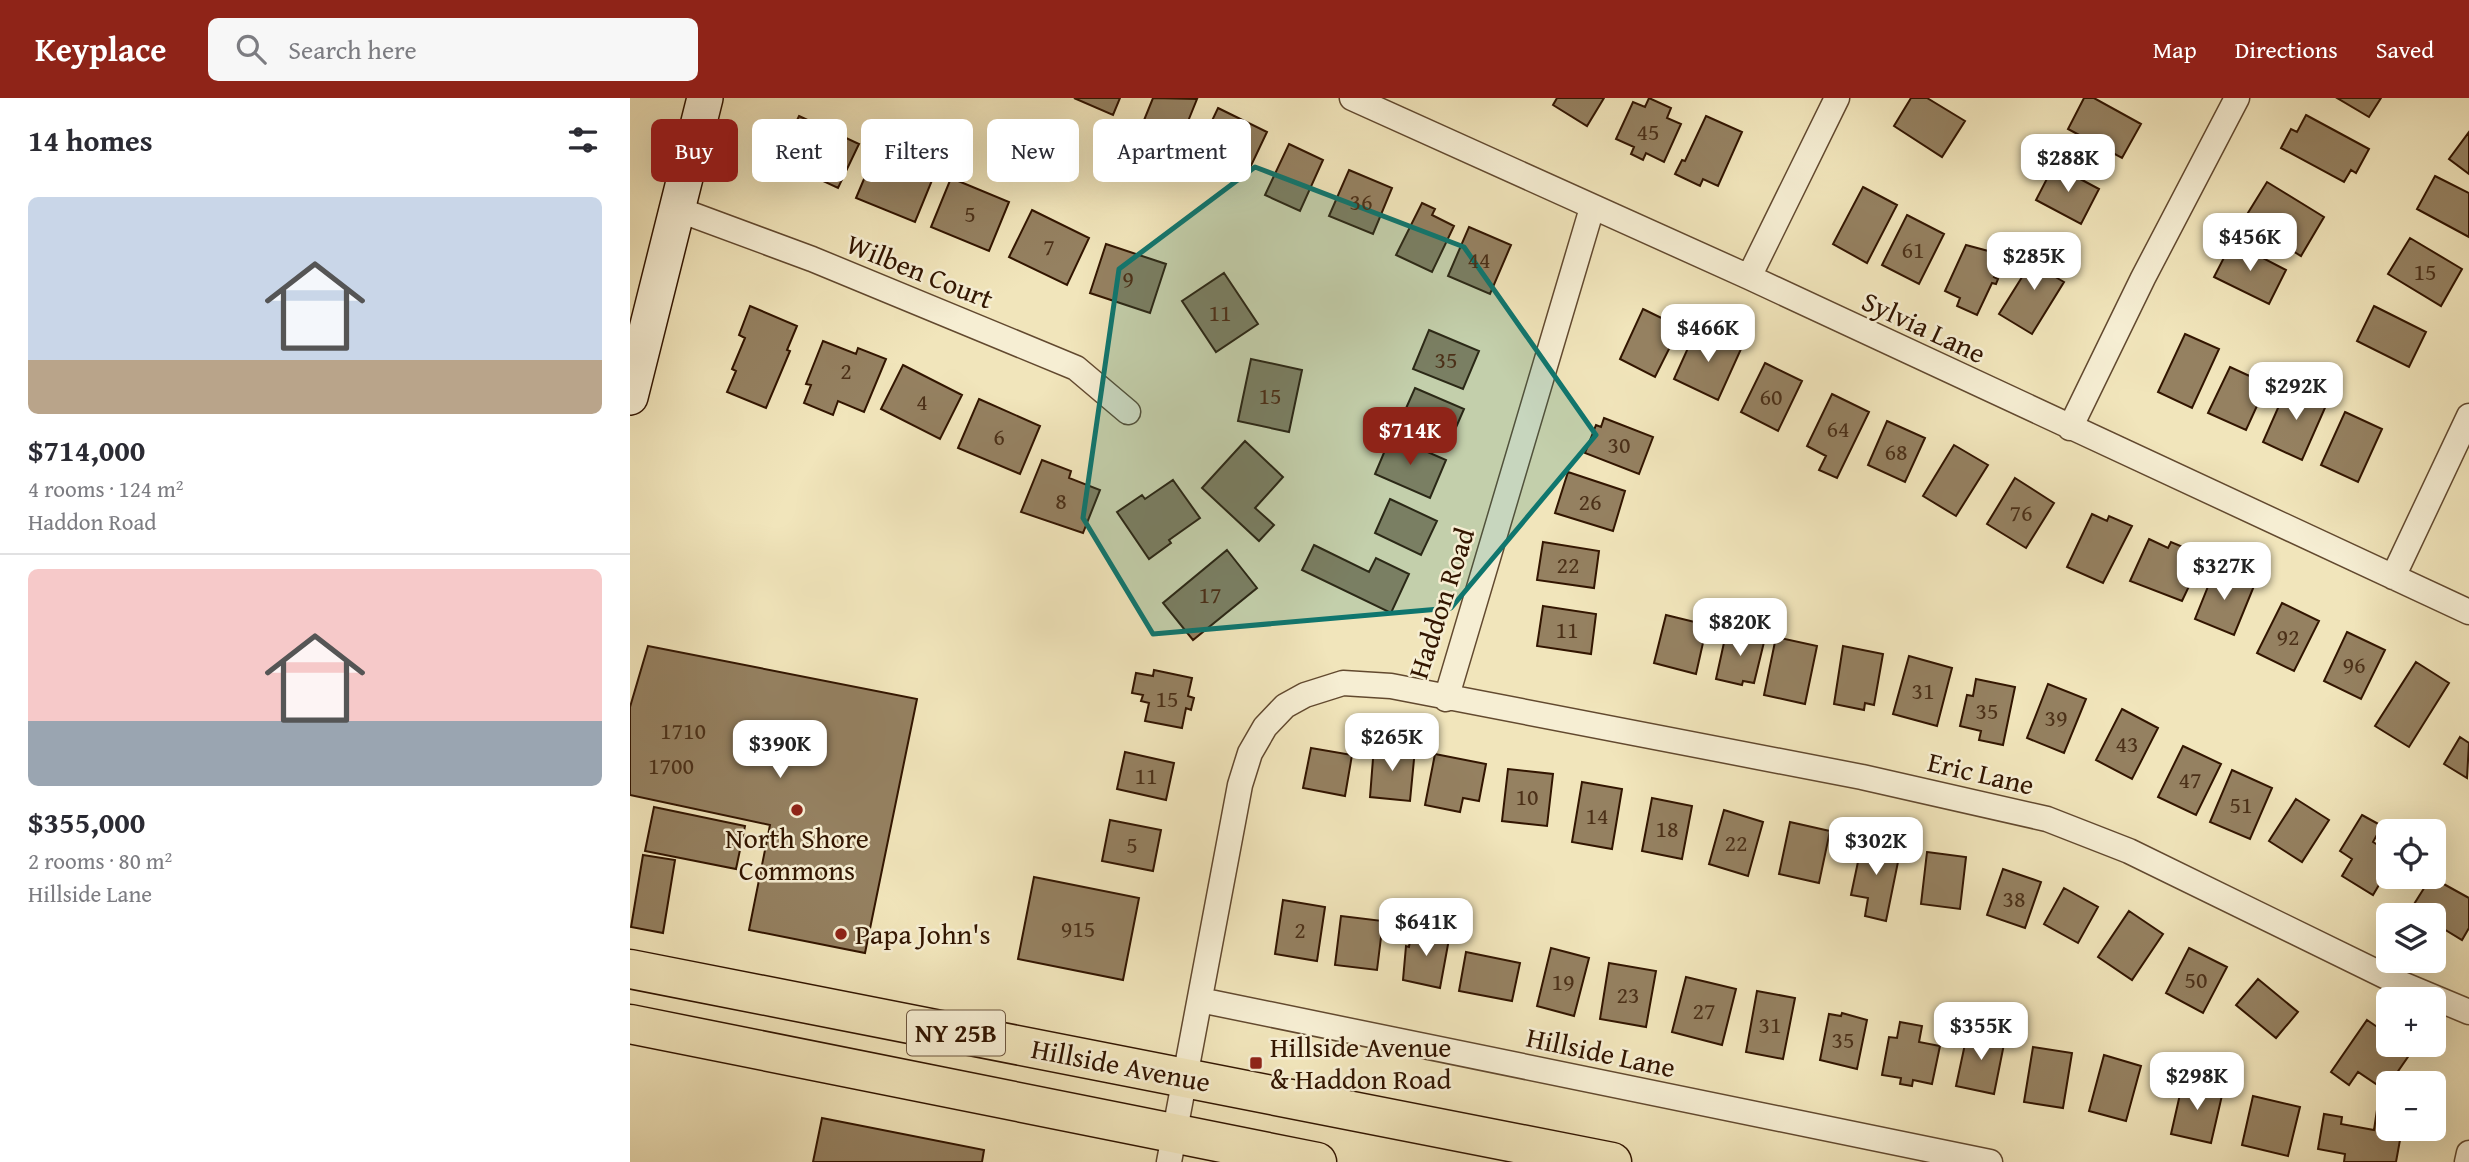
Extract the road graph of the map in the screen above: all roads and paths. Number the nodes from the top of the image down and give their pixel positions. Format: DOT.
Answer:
graph roads {
  1 [pos="705,98"];
  2 [pos="1352,98"];
  3 [pos="1838,98"];
  4 [pos="2237,98"];
  5 [pos="1592,208"];
  6 [pos="677,209"];
  7 [pos="1749,277"];
  8 [pos="630,397"];
  9 [pos="1128,412"];
  10 [pos="2469,416"];
  11 [pos="2070,428"];
  12 [pos="2393,577"];
  13 [pos="2469,612"];
  14 [pos="1446,699"];
  15 [pos="630,969"];
  16 [pos="1200,1000"];
  17 [pos="2469,1012"];
  18 [pos="630,1024"];
  19 [pos="1177,1120"];
  20 [pos="2469,1153"];
  21 [pos="1317,1162"];
  22 [pos="1612,1162"];
  23 [pos="1990,1162"];
  24 [pos="2467,1162"];
  1 -- 6 [label="main road"];
  2 -- 5 [label="street, Sylvia Lane"];
  3 -- 7 [label="street"];
  4 -- 11 [label="street"];
  5 -- 7 [label="street, Sylvia Lane"];
  5 -- 14 [label="street, Haddon Road"];
  6 -- 8 [label="main road"];
  6 -- 9 [label="street, Wilben Court"];
  7 -- 11 [label="street, Sylvia Lane"];
  10 -- 12 [label="street"];
  11 -- 12 [label="street, Sylvia Lane"];
  12 -- 13 [label="street, Sylvia Lane"];
  14 -- 16 [label="street, Haddon Road"];
  14 -- 17 [label="street, Eric Lane"];
  15 -- 19 [label="main road, Hillside Avenue / NY 25B"];
  16 -- 19 [label="street, Haddon Road"];
  16 -- 23 [label="street, Hillside Lane"];
  18 -- 19 [label="main road, Hillside Avenue / NY 25B"];
  19 -- 21 [label="main road, Hillside Avenue / NY 25B"];
  19 -- 22 [label="main road, Hillside Avenue / NY 25B"];
  20 -- 24 [label="street"];
}
